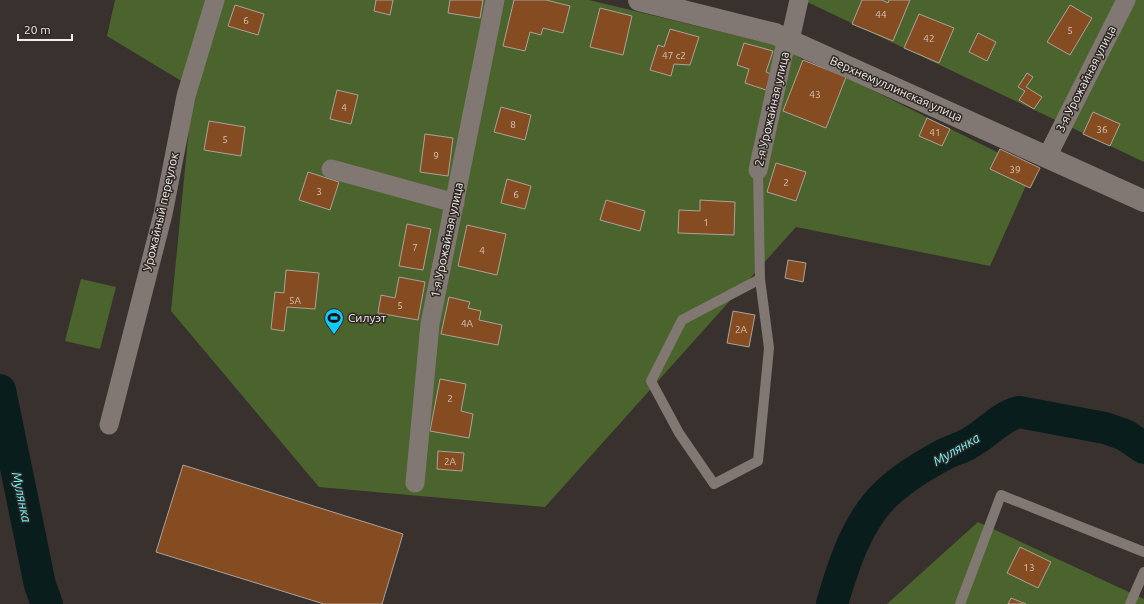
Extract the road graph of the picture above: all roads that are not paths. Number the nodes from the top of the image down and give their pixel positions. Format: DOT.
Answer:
graph roads {
  1 [pos="215,0"];
  2 [pos="495,0"];
  3 [pos="639,0"];
  4 [pos="799,0"];
  5 [pos="1126,0"];
  6 [pos="790,40"];
  7 [pos="1047,157"];
  8 [pos="331,169"];
  9 [pos="758,170"];
  10 [pos="1144,201"];
  11 [pos="455,203"];
  12 [pos="760,279"];
  13 [pos="109,425"];
  14 [pos="415,483"];
  15 [pos="1144,552"];
  16 [pos="1144,572"];
  17 [pos="960,604"];
  18 [pos="1130,604"];
  1 -- 13 [label="street, Урожайный переулок"];
  2 -- 11 [label="street, 1-я Урожайная улица"];
  3 -- 6 [label="street, Верхнемуллинская улица"];
  4 -- 6 [label="street, 2-я Урожайная улица"];
  5 -- 7 [label="street, 3-я Урожайная улица"];
  6 -- 7 [label="street, Верхнемуллинская улица"];
  6 -- 9 [label="street, 2-я Урожайная улица"];
  7 -- 10 [label="street, Верхнемуллинская улица"];
  8 -- 11 [label="street"];
  9 -- 12 [label="lane, 2-я Урожайная улица"];
  11 -- 14 [label="street, 1-я Урожайная улица"];
  12 -- 12 [label="lane, 2-я Урожайная улица"];
  15 -- 17 [label="lane"];
  16 -- 18 [label="lane"];
}
